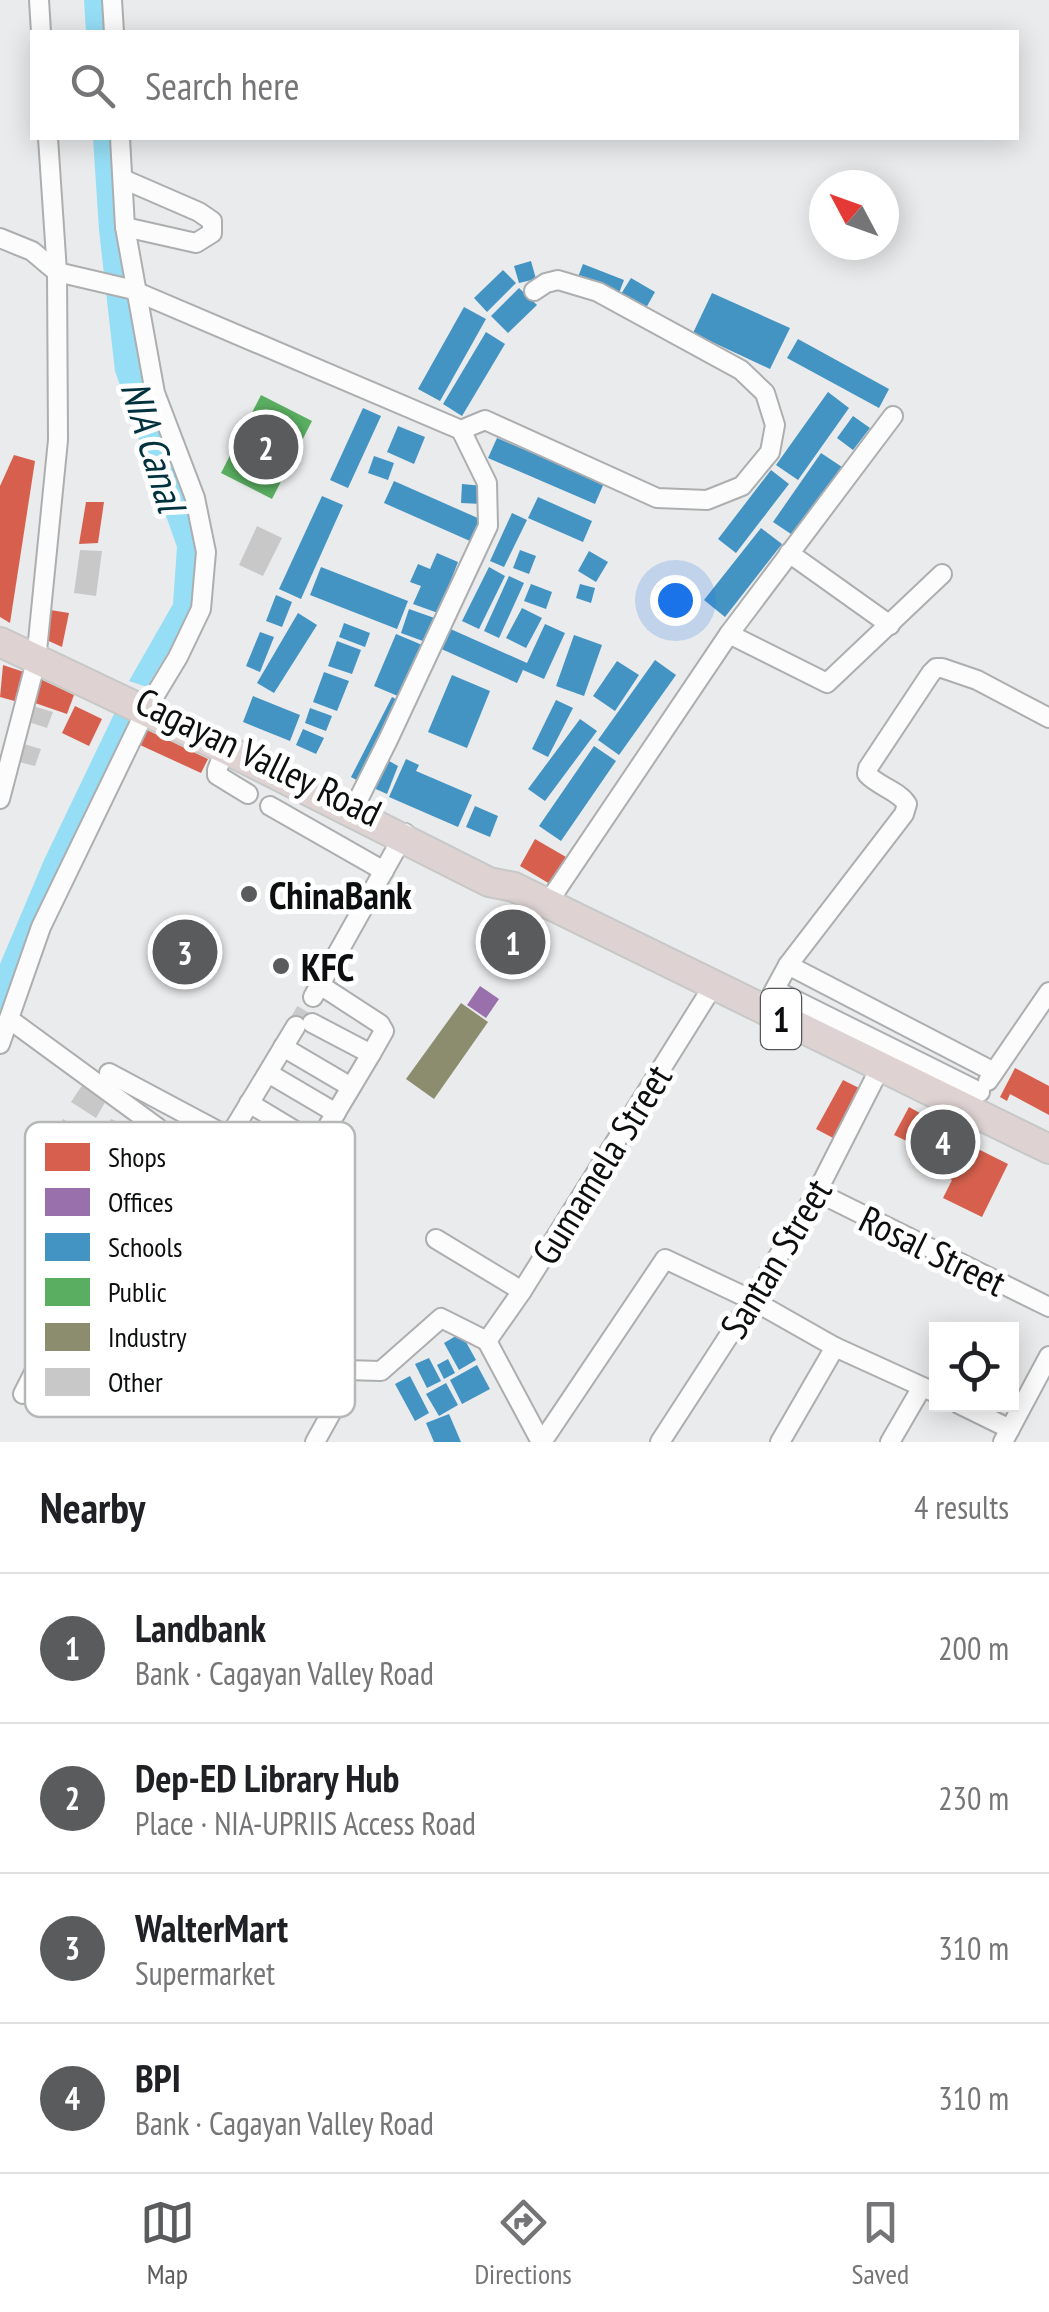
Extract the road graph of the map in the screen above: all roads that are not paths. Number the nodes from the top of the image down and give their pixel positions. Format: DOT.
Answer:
graph roads {
  1 [pos="39,0"];
  2 [pos="112,0"];
  3 [pos="41,30"];
  4 [pos="114,30"];
  5 [pos="48,140"];
  6 [pos="120,140"];
  7 [pos="122,179"];
  8 [pos="125,227"];
  9 [pos="0,238"];
  10 [pos="56,272"];
  11 [pos="133,290"];
  12 [pos="534,292"];
  13 [pos="893,416"];
  14 [pos="461,430"];
  15 [pos="789,553"];
  16 [pos="942,574"];
  17 [pos="890,625"];
  18 [pos="0,630"];
  19 [pos="730,634"];
  20 [pos="0,642"];
  21 [pos="36,654"];
  22 [pos="148,706"];
  23 [pos="1049,718"];
  24 [pos="225,749"];
  25 [pos="248,794"];
  26 [pos="0,799"];
  27 [pos="357,802"];
  28 [pos="270,806"];
  29 [pos="405,832"];
  30 [pos="384,872"];
  31 [pos="547,904"];
  32 [pos="788,965"];
  33 [pos="712,986"];
  34 [pos="1049,992"];
  35 [pos="769,1000"];
  36 [pos="10,1019"];
  37 [pos="0,1044"];
  38 [pos="283,1047"];
  39 [pos="371,1054"];
  40 [pos="880,1068"];
  41 [pos="994,1072"];
  42 [pos="110,1073"];
  43 [pos="268,1073"];
  44 [pos="351,1087"];
  45 [pos="974,1101"];
  46 [pos="250,1103"];
  47 [pos="336,1113"];
  48 [pos="150,1122"];
  49 [pos="201,1122"];
  50 [pos="238,1122"];
  51 [pos="281,1122"];
  52 [pos="330,1122"];
  53 [pos="1045,1139"];
  54 [pos="817,1192"];
  55 [pos="436,1240"];
  56 [pos="522,1290"];
  57 [pos="752,1300"];
  58 [pos="1049,1307"];
  59 [pos="487,1340"];
  60 [pos="834,1347"];
  61 [pos="1049,1356"];
  62 [pos="355,1370"];
  63 [pos="25,1390"];
  64 [pos="929,1390"];
  65 [pos="23,1394"];
  66 [pos="971,1412"];
  67 [pos="329,1417"];
  68 [pos="1007,1436"];
  69 [pos="315,1442"];
  70 [pos="541,1442"];
  71 [pos="660,1442"];
  72 [pos="780,1442"];
  73 [pos="890,1442"];
  1 -- 3 [label="street"];
  2 -- 4 [label="street"];
  5 -- 10 [label="street"];
  6 -- 7 [label="street"];
  7 -- 8 [label="street"];
  7 -- 8 [label="street"];
  8 -- 11 [label="street"];
  9 -- 10 [label="street"];
  10 -- 11 [label="street"];
  10 -- 21 [label="street"];
  11 -- 14 [label="street"];
  11 -- 22 [label="street"];
  12 -- 14 [label="street"];
  13 -- 15 [label="street"];
  14 -- 27 [label="street"];
  15 -- 17 [label="street"];
  15 -- 19 [label="street"];
  16 -- 17 [label="street"];
  17 -- 19 [label="street"];
  18 -- 21 [label="highway, Cagayan Valley Road / 1"];
  19 -- 31 [label="street"];
  20 -- 21 [label="highway, Cagayan Valley Road / 1"];
  21 -- 22 [label="highway, Cagayan Valley Road / 1"];
  21 -- 26 [label="street"];
  22 -- 24 [label="highway, Cagayan Valley Road / 1"];
  22 -- 27 [label="highway, Cagayan Valley Road / 1"];
  22 -- 36 [label="street"];
  23 -- 32 [label="street"];
  24 -- 25 [label="street"];
  24 -- 29 [label="highway, Cagayan Valley Road / 1"];
  27 -- 29 [label="highway, Cagayan Valley Road / 1"];
  28 -- 30 [label="street"];
  29 -- 30 [label="street"];
  29 -- 31 [label="highway, Cagayan Valley Road / 1"];
  30 -- 39 [label="street"];
  31 -- 33 [label="highway, Cagayan Valley Road / 1"];
  32 -- 35 [label="street"];
  32 -- 41 [label="street"];
  33 -- 35 [label="highway, Cagayan Valley Road / 1"];
  33 -- 56 [label="street, Gumamela Street"];
  34 -- 41 [label="street"];
  35 -- 40 [label="highway, Cagayan Valley Road / 1"];
  35 -- 45 [label="street"];
  36 -- 37 [label="street"];
  36 -- 48 [label="street"];
  38 -- 39 [label="street"];
  38 -- 43 [label="street"];
  38 -- 44 [label="street"];
  39 -- 44 [label="street"];
  40 -- 45 [label="highway, Cagayan Valley Road / 1"];
  40 -- 54 [label="street, Santan Street"];
  41 -- 45 [label="street"];
  42 -- 49 [label="street"];
  43 -- 46 [label="street"];
  43 -- 47 [label="street"];
  44 -- 47 [label="street"];
  45 -- 53 [label="highway, Cagayan Valley Road / 1"];
  46 -- 50 [label="street"];
  46 -- 51 [label="street"];
  47 -- 52 [label="street"];
  54 -- 57 [label="street, Santan Street"];
  54 -- 58 [label="street, Rosal Street"];
  55 -- 56 [label="street"];
  56 -- 59 [label="street, Gumamela Street"];
  57 -- 60 [label="street"];
  57 -- 70 [label="street"];
  57 -- 71 [label="street, Santan Street"];
  59 -- 62 [label="street"];
  59 -- 70 [label="street"];
  60 -- 64 [label="street"];
  60 -- 72 [label="street"];
  61 -- 68 [label="street"];
  63 -- 65 [label="street"];
  64 -- 73 [label="street"];
  66 -- 68 [label="street"];
  67 -- 69 [label="street"];
}
